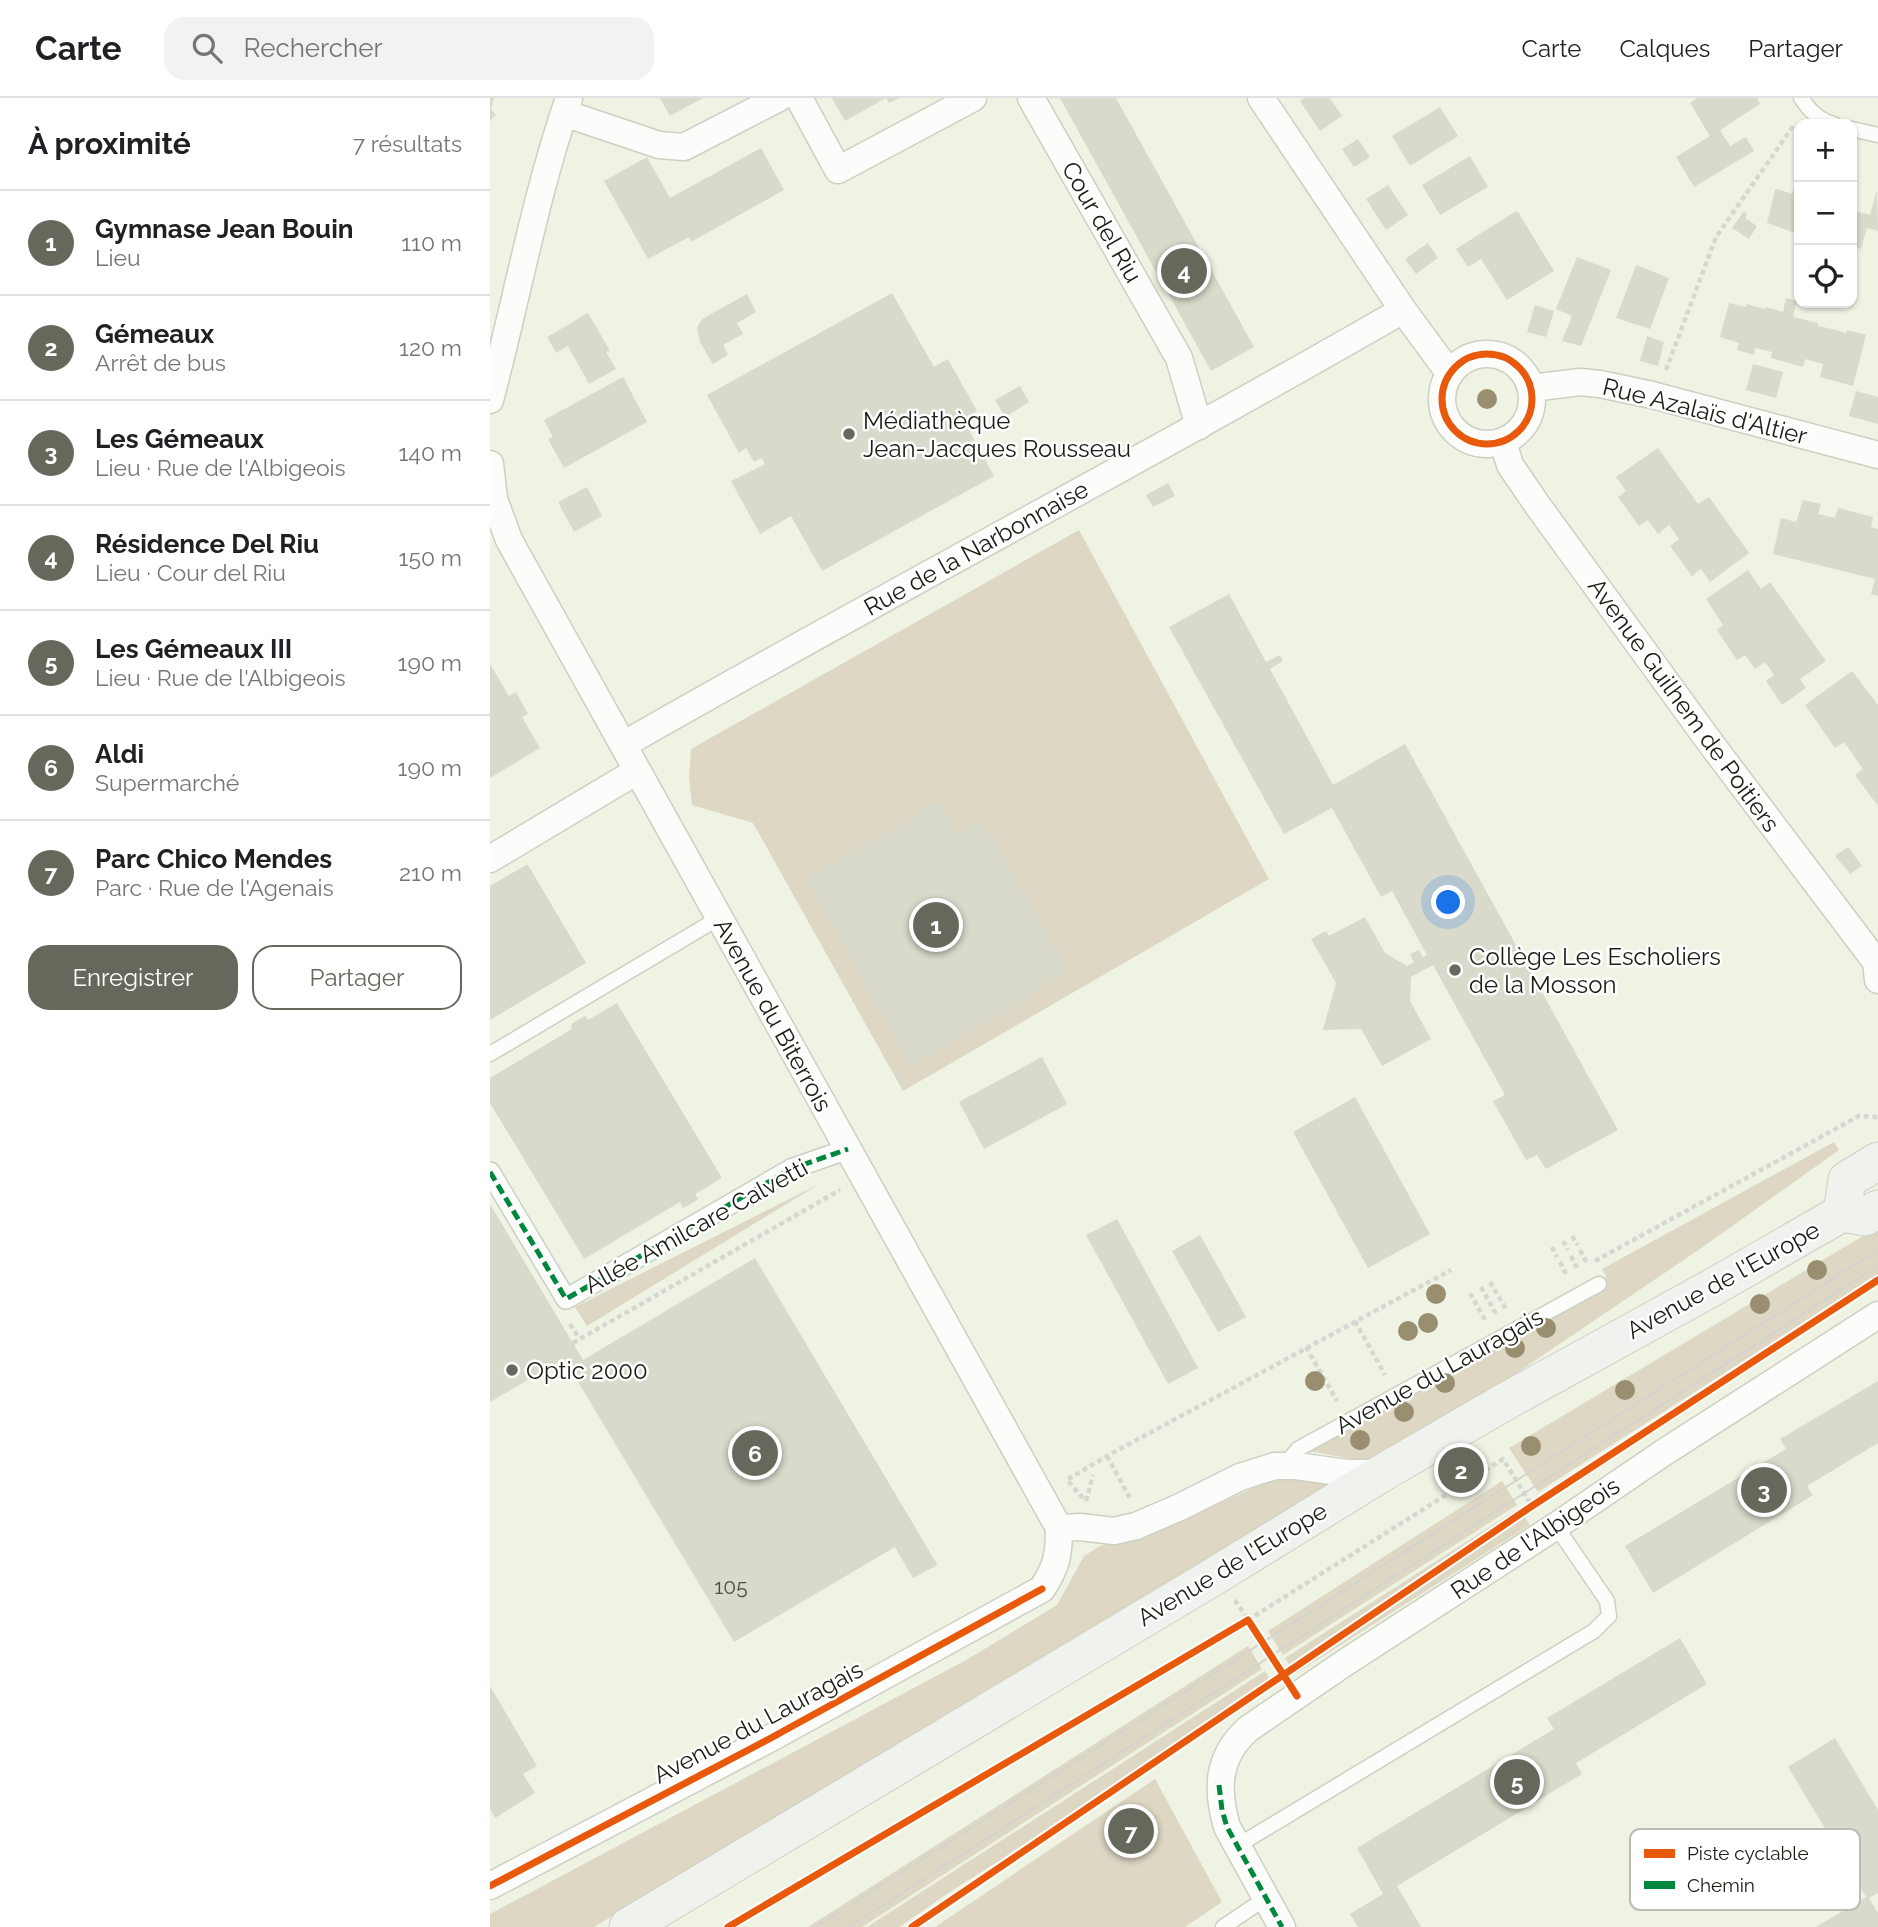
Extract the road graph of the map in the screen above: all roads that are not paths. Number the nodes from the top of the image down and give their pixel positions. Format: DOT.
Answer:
graph roads {
  1 [pos="779,98"];
  2 [pos="799,98"];
  3 [pos="974,98"];
  4 [pos="1031,98"];
  5 [pos="1261,98"];
  6 [pos="1805,104"];
  7 [pos="566,106"];
  8 [pos="1823,119"];
  9 [pos="1857,130"];
  10 [pos="1878,135"];
  11 [pos="1403,310"];
  12 [pos="1450,374"];
  13 [pos="1531,387"];
  14 [pos="490,400"];
  15 [pos="1199,426"];
  16 [pos="1503,442"];
  17 [pos="1878,455"];
  18 [pos="490,464"];
  19 [pos="492,500"];
  20 [pos="623,745"];
  21 [pos="638,771"];
  22 [pos="490,859"];
  23 [pos="719,918"];
  24 [pos="1877,968"];
  25 [pos="490,1054"];
  26 [pos="848,1149"];
  27 [pos="1878,1161"];
  28 [pos="490,1172"];
  29 [pos="1878,1209"];
  30 [pos="1842,1213"];
  31 [pos="1599,1283"];
  32 [pos="1878,1315"];
  33 [pos="1284,1466"];
  34 [pos="1382,1473"];
  35 [pos="1556,1526"];
  36 [pos="1059,1528"];
  37 [pos="1237,1846"];
  38 [pos="490,1886"];
  39 [pos="1266,1898"];
  40 [pos="628,1927"];
  41 [pos="1223,1927"];
  42 [pos="1282,1927"];
  1 -- 7 [label="street"];
  2 -- 3 [label="street"];
  4 -- 15 [label="street, Cour del Riu"];
  5 -- 11 [label="street"];
  6 -- 8 [label="lane"];
  7 -- 14 [label="street"];
  9 -- 10 [label="lane"];
  11 -- 12 [label="street"];
  11 -- 15 [label="street, Rue de la Narbonnaise"];
  12 -- 13 [label="street"];
  12 -- 16 [label="street"];
  13 -- 16 [label="street"];
  13 -- 17 [label="street, Rue Azalaïs d'Altier"];
  15 -- 20 [label="street, Rue de la Narbonnaise"];
  16 -- 24 [label="street, Avenue Guilhem de Poitiers"];
  18 -- 19 [label="street, Avenue du Biterrois"];
  19 -- 20 [label="street, Avenue du Biterrois"];
  20 -- 21 [label="street, Avenue du Biterrois"];
  21 -- 22 [label="street"];
  21 -- 23 [label="street, Avenue du Biterrois"];
  23 -- 25 [label="lane"];
  23 -- 26 [label="street, Avenue du Biterrois"];
  26 -- 28 [label="street, Allée Amilcare Calvetti"];
  26 -- 36 [label="street, Avenue du Biterrois"];
  27 -- 30 [label="main road, Avenue de l'Europe"];
  29 -- 30 [label="main road, Avenue de l'Europe"];
  30 -- 34 [label="main road, Avenue de l'Europe"];
  31 -- 33 [label="lane, Avenue du Lauragais"];
  32 -- 35 [label="street, Rue de l'Albigeois"];
  33 -- 34 [label="street, Avenue du Lauragais"];
  33 -- 36 [label="street, Avenue du Lauragais"];
  34 -- 40 [label="main road, Avenue de l'Europe"];
  35 -- 37 [label="street, Rue de l'Albigeois"];
  35 -- 37 [label="lane"];
  36 -- 38 [label="street, Avenue du Lauragais"];
  37 -- 39 [label="street"];
  39 -- 41 [label="lane"];
  39 -- 42 [label="street"];
}
